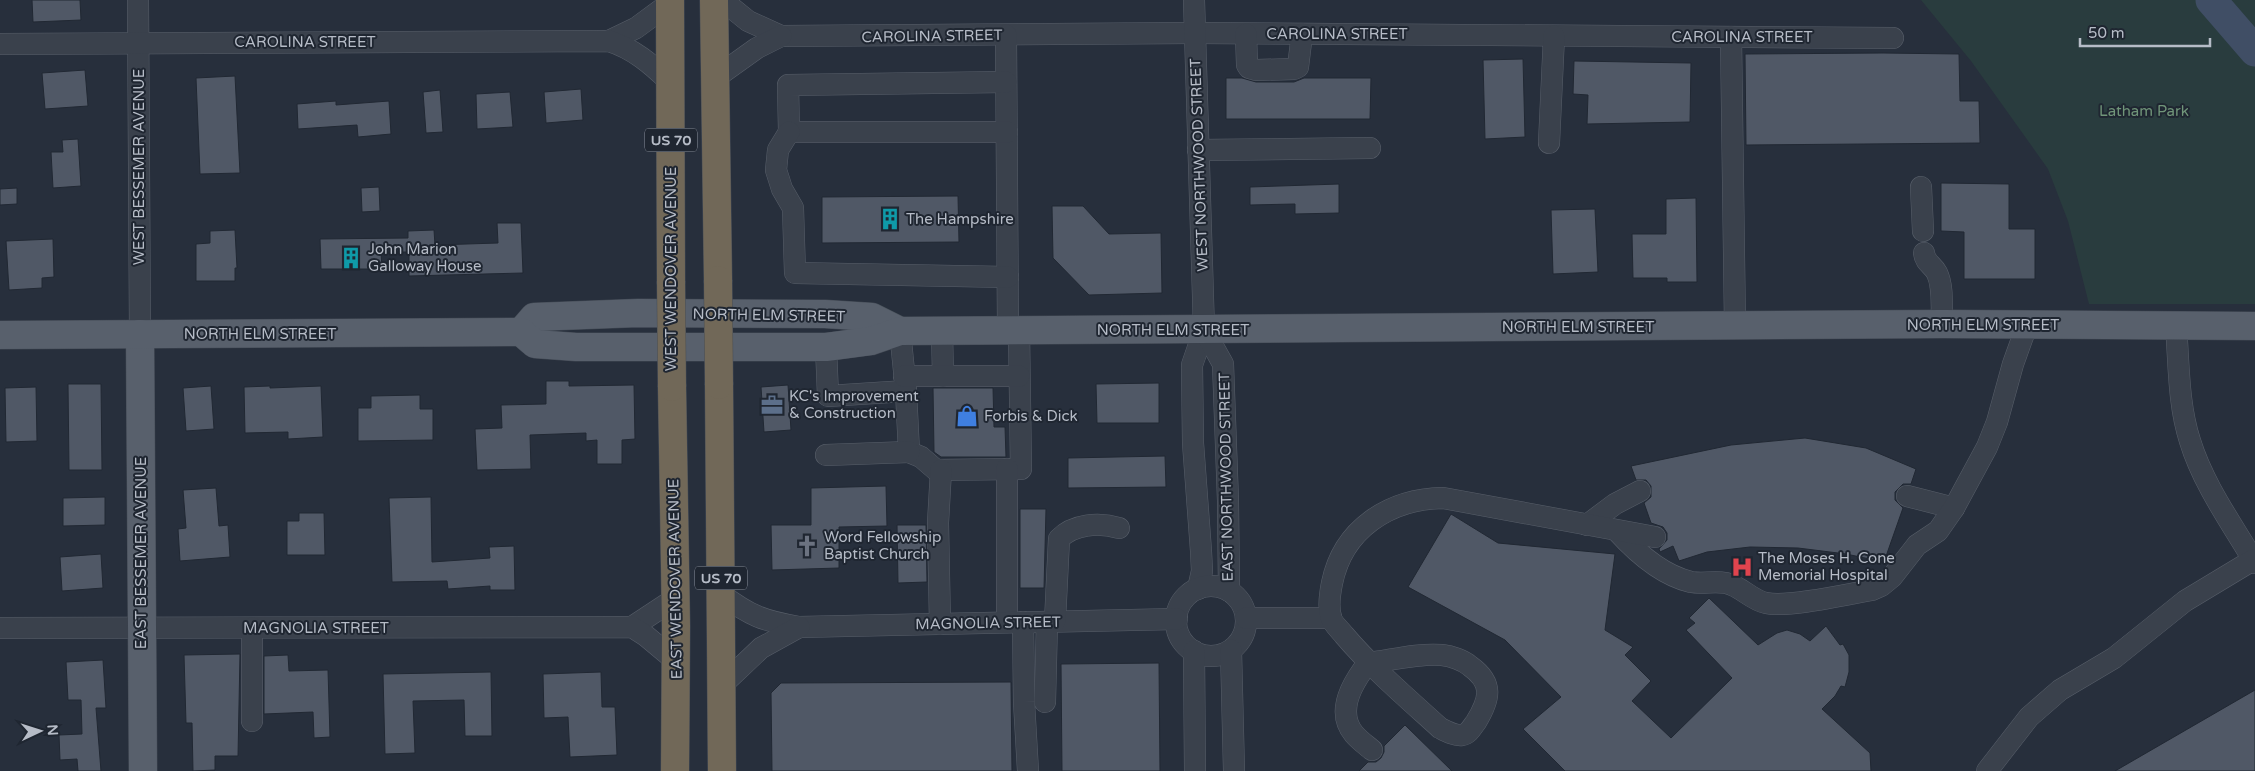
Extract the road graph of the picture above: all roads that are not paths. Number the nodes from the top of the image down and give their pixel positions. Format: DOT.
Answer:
graph roads {
  1 [pos="138,0"];
  2 [pos="714,0"];
  3 [pos="722,0"];
  4 [pos="1194,0"];
  5 [pos="670,2"];
  6 [pos="1194,33"];
  7 [pos="1246,34"];
  8 [pos="1302,34"];
  9 [pos="1006,35"];
  10 [pos="781,36"];
  11 [pos="1554,36"];
  12 [pos="1731,37"];
  13 [pos="1893,38"];
  14 [pos="609,41"];
  15 [pos="138,42"];
  16 [pos="0,44"];
  17 [pos="715,78"];
  18 [pos="670,82"];
  19 [pos="1006,82"];
  20 [pos="789,132"];
  21 [pos="1007,132"];
  22 [pos="1548,143"];
  23 [pos="1370,148"];
  24 [pos="1198,150"];
  25 [pos="1921,187"];
  26 [pos="1923,231"];
  27 [pos="1924,253"];
  28 [pos="1008,277"];
  29 [pos="1942,324"];
  30 [pos="2027,324"];
  31 [pos="1734,326"];
  32 [pos="2176,326"];
  33 [pos="2255,326"];
  34 [pos="1013,330"];
  35 [pos="1204,330"];
  36 [pos="900,331"];
  37 [pos="942,331"];
  38 [pos="521,332"];
  39 [pos="140,334"];
  40 [pos="0,335"];
  41 [pos="826,347"];
  42 [pos="943,376"];
  43 [pos="1019,376"];
  44 [pos="905,384"];
  45 [pos="672,387"];
  46 [pos="909,452"];
  47 [pos="826,455"];
  48 [pos="1007,469"];
  49 [pos="941,470"];
  50 [pos="1640,491"];
  51 [pos="1907,496"];
  52 [pos="1954,508"];
  53 [pos="1587,525"];
  54 [pos="1118,528"];
  55 [pos="1617,531"];
  56 [pos="1655,537"];
  57 [pos="2254,562"];
  58 [pos="1198,589"];
  59 [pos="1229,591"];
  60 [pos="721,594"];
  61 [pos="676,598"];
  62 [pos="1246,618"];
  63 [pos="1330,618"];
  64 [pos="1177,619"];
  65 [pos="1015,622"];
  66 [pos="1051,622"];
  67 [pos="940,624"];
  68 [pos="799,627"];
  69 [pos="0,628"];
  70 [pos="142,628"];
  71 [pos="252,628"];
  72 [pos="632,628"];
  73 [pos="1231,650"];
  74 [pos="1194,652"];
  75 [pos="676,661"];
  76 [pos="1368,663"];
  77 [pos="722,684"];
  78 [pos="1035,702"];
  79 [pos="252,721"];
  80 [pos="1372,750"];
  81 [pos="143,771"];
  82 [pos="675,771"];
  83 [pos="722,771"];
  84 [pos="1028,771"];
  85 [pos="1195,771"];
  86 [pos="1234,771"];
  87 [pos="1987,771"];
  1 -- 15 [label="street, WEST BESSEMER AVENUE"];
  2 -- 17 [label="highway, US 70"];
  3 -- 10 [label="street, CAROLINA STREET"];
  4 -- 6 [label="street, WEST NORTHWOOD STREET"];
  5 -- 14 [label="street, CAROLINA STREET"];
  5 -- 18 [label="highway, WEST WENDOVER AVENUE / US 70"];
  6 -- 7 [label="street, CAROLINA STREET"];
  6 -- 9 [label="street, CAROLINA STREET"];
  6 -- 24 [label="street, WEST NORTHWOOD STREET"];
  7 -- 8 [label="street, CAROLINA STREET"];
  7 -- 8 [label="street"];
  8 -- 11 [label="street, CAROLINA STREET"];
  9 -- 10 [label="street, CAROLINA STREET"];
  9 -- 19 [label="street"];
  10 -- 17 [label="street, CAROLINA STREET"];
  11 -- 12 [label="street, CAROLINA STREET"];
  11 -- 22 [label="street"];
  12 -- 13 [label="street, CAROLINA STREET"];
  12 -- 31 [label="street"];
  14 -- 15 [label="street, CAROLINA STREET"];
  14 -- 18 [label="street, CAROLINA STREET"];
  15 -- 16 [label="street, CAROLINA STREET"];
  15 -- 39 [label="street, WEST BESSEMER AVENUE"];
  17 -- 60 [label="highway, US 70, bridge"];
  18 -- 45 [label="highway, WEST WENDOVER AVENUE / US 70, bridge"];
  19 -- 20 [label="street"];
  19 -- 21 [label="street"];
  20 -- 21 [label="street"];
  20 -- 28 [label="street"];
  21 -- 28 [label="street"];
  23 -- 24 [label="street"];
  24 -- 35 [label="street, WEST NORTHWOOD STREET"];
  25 -- 26 [label="street"];
  27 -- 29 [label="street"];
  28 -- 34 [label="street"];
  29 -- 30 [label="main road, NORTH ELM STREET"];
  29 -- 31 [label="main road, NORTH ELM STREET"];
  30 -- 32 [label="main road, NORTH ELM STREET"];
  30 -- 52 [label="street"];
  31 -- 35 [label="main road, NORTH ELM STREET"];
  32 -- 33 [label="main road, NORTH ELM STREET"];
  32 -- 57 [label="street"];
  34 -- 35 [label="main road, NORTH ELM STREET"];
  34 -- 37 [label="main road, NORTH ELM STREET"];
  34 -- 43 [label="street"];
  35 -- 58 [label="street, EAST NORTHWOOD STREET"];
  35 -- 59 [label="street, EAST NORTHWOOD STREET"];
  36 -- 37 [label="main road, NORTH ELM STREET"];
  36 -- 38 [label="main road, NORTH ELM STREET"];
  36 -- 41 [label="main road, NORTH ELM STREET"];
  36 -- 44 [label="street"];
  37 -- 42 [label="street"];
  38 -- 39 [label="main road, NORTH ELM STREET"];
  38 -- 41 [label="main road, NORTH ELM STREET"];
  39 -- 40 [label="main road, NORTH ELM STREET"];
  39 -- 70 [label="main road, EAST BESSEMER AVENUE"];
  41 -- 44 [label="street"];
  42 -- 43 [label="street"];
  42 -- 44 [label="street"];
  43 -- 48 [label="street"];
  44 -- 46 [label="street"];
  45 -- 61 [label="highway, EAST WENDOVER AVENUE / US 70"];
  46 -- 47 [label="street"];
  46 -- 49 [label="street"];
  48 -- 49 [label="street"];
  48 -- 65 [label="street"];
  49 -- 67 [label="street"];
  50 -- 53 [label="street"];
  51 -- 52 [label="street"];
  52 -- 55 [label="street"];
  53 -- 55 [label="street"];
  53 -- 63 [label="street"];
  54 -- 66 [label="street"];
  55 -- 56 [label="street"];
  57 -- 87 [label="street"];
  58 -- 59 [label="street, EAST NORTHWOOD STREET"];
  58 -- 64 [label="street, EAST NORTHWOOD STREET"];
  59 -- 62 [label="street, EAST NORTHWOOD STREET"];
  60 -- 68 [label="street, MAGNOLIA STREET"];
  60 -- 77 [label="highway, US 70"];
  61 -- 72 [label="street"];
  61 -- 75 [label="highway, EAST WENDOVER AVENUE / US 70"];
  62 -- 63 [label="street"];
  62 -- 73 [label="street"];
  63 -- 76 [label="street"];
  64 -- 66 [label="street, MAGNOLIA STREET"];
  64 -- 74 [label="street"];
  65 -- 66 [label="street, MAGNOLIA STREET"];
  65 -- 67 [label="street, MAGNOLIA STREET"];
  65 -- 78 [label="street"];
  66 -- 78 [label="street"];
  67 -- 68 [label="street, MAGNOLIA STREET"];
  68 -- 77 [label="street, MAGNOLIA STREET"];
  69 -- 70 [label="street, MAGNOLIA STREET"];
  70 -- 71 [label="street, MAGNOLIA STREET"];
  70 -- 81 [label="main road, EAST BESSEMER AVENUE"];
  71 -- 72 [label="street, MAGNOLIA STREET"];
  71 -- 79 [label="street"];
  72 -- 75 [label="street"];
  73 -- 74 [label="street"];
  73 -- 86 [label="street"];
  74 -- 85 [label="street"];
  75 -- 82 [label="highway, EAST WENDOVER AVENUE / US 70"];
  76 -- 76 [label="street"];
  76 -- 80 [label="street"];
  77 -- 83 [label="highway, US 70"];
  78 -- 84 [label="street"];
}
